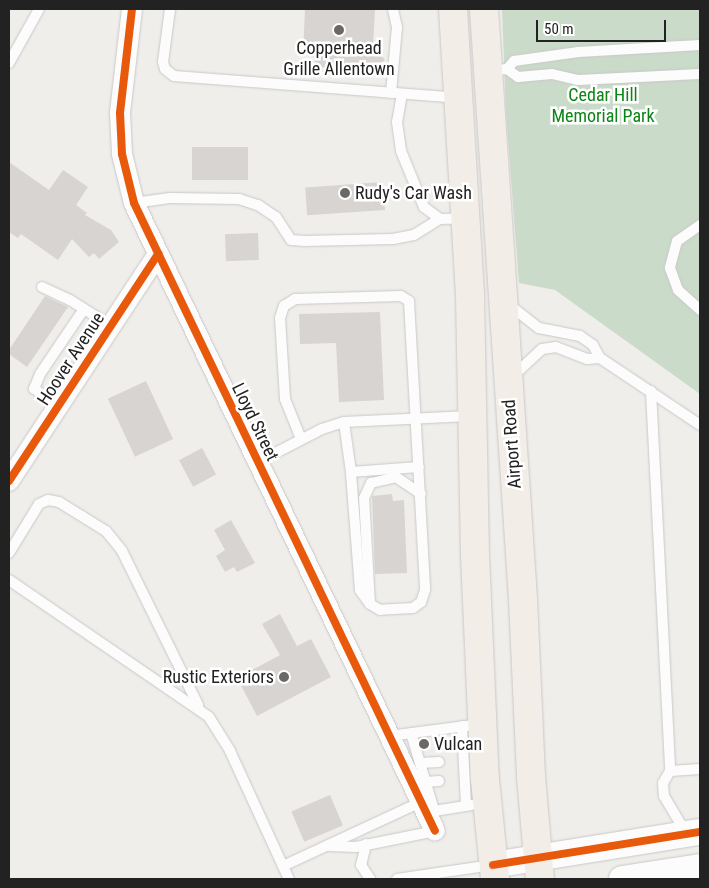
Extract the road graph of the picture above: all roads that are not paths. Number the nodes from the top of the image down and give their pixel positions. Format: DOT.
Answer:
graph roads {
  1 [pos="39,9"];
  2 [pos="132,9"];
  3 [pos="170,9"];
  4 [pos="393,9"];
  5 [pos="453,9"];
  6 [pos="484,9"];
  7 [pos="700,44"];
  8 [pos="552,58"];
  9 [pos="9,63"];
  10 [pos="496,70"];
  11 [pos="552,74"];
  12 [pos="700,74"];
  13 [pos="391,93"];
  14 [pos="402,94"];
  15 [pos="457,98"];
  16 [pos="134,203"];
  17 [pos="452,218"];
  18 [pos="700,225"];
  19 [pos="158,254"];
  20 [pos="42,287"];
  21 [pos="502,299"];
  22 [pos="84,309"];
  23 [pos="700,310"];
  24 [pos="111,326"];
  25 [pos="600,358"];
  26 [pos="508,382"];
  27 [pos="651,391"];
  28 [pos="59,405"];
  29 [pos="472,416"];
  30 [pos="417,419"];
  31 [pos="344,422"];
  32 [pos="700,425"];
  33 [pos="301,439"];
  34 [pos="258,462"];
  35 [pos="419,467"];
  36 [pos="352,472"];
  37 [pos="9,481"];
  38 [pos="420,494"];
  39 [pos="9,553"];
  40 [pos="9,581"];
  41 [pos="370,604"];
  42 [pos="198,706"];
  43 [pos="472,725"];
  44 [pos="411,733"];
  45 [pos="390,736"];
  46 [pos="439,762"];
  47 [pos="420,763"];
  48 [pos="700,769"];
  49 [pos="670,771"];
  50 [pos="439,781"];
  51 [pos="427,802"];
  52 [pos="476,804"];
  53 [pos="435,831"];
  54 [pos="694,833"];
  55 [pos="366,844"];
  56 [pos="328,846"];
  57 [pos="283,866"];
  58 [pos="700,867"];
  59 [pos="539,868"];
  60 [pos="494,872"];
  61 [pos="289,879"];
  62 [pos="370,879"];
  63 [pos="397,879"];
  64 [pos="622,879"];
  1 -- 9 [label="lane"];
  2 -- 16 [label="street, Lloyd Street"];
  3 -- 13 [label="lane"];
  4 -- 13 [label="lane"];
  5 -- 15 [label="main road"];
  6 -- 10 [label="main road, Airport Road"];
  7 -- 8 [label="lane"];
  8 -- 10 [label="lane"];
  8 -- 11 [label="lane"];
  10 -- 11 [label="lane"];
  10 -- 21 [label="main road, Airport Road"];
  11 -- 12 [label="lane"];
  13 -- 14 [label="lane"];
  14 -- 15 [label="lane"];
  14 -- 17 [label="lane"];
  15 -- 17 [label="main road"];
  16 -- 17 [label="lane"];
  16 -- 19 [label="street, Lloyd Street"];
  17 -- 29 [label="main road"];
  18 -- 23 [label="lane"];
  19 -- 24 [label="street, Hoover Avenue"];
  19 -- 34 [label="street, Lloyd Street"];
  20 -- 22 [label="lane"];
  21 -- 25 [label="lane"];
  21 -- 26 [label="main road, Airport Road"];
  22 -- 24 [label="lane"];
  22 -- 28 [label="lane"];
  24 -- 28 [label="street, Hoover Avenue"];
  25 -- 26 [label="lane"];
  25 -- 27 [label="lane"];
  26 -- 59 [label="main road, Airport Road"];
  27 -- 32 [label="lane"];
  27 -- 49 [label="lane"];
  28 -- 37 [label="street, Hoover Avenue"];
  29 -- 30 [label="lane"];
  29 -- 43 [label="main road"];
  30 -- 31 [label="lane"];
  30 -- 33 [label="lane"];
  30 -- 35 [label="lane"];
  31 -- 33 [label="lane"];
  31 -- 36 [label="lane"];
  33 -- 34 [label="lane"];
  34 -- 45 [label="street, Lloyd Street"];
  35 -- 36 [label="lane"];
  35 -- 38 [label="lane"];
  36 -- 41 [label="lane"];
  38 -- 41 [label="lane"];
  38 -- 41 [label="lane"];
  39 -- 42 [label="lane"];
  40 -- 42 [label="lane"];
  42 -- 57 [label="lane"];
  43 -- 44 [label="lane"];
  43 -- 52 [label="main road"];
  43 -- 52 [label="lane"];
  44 -- 45 [label="lane"];
  44 -- 47 [label="lane"];
  45 -- 51 [label="street, Lloyd Street"];
  46 -- 47 [label="lane"];
  47 -- 51 [label="lane"];
  48 -- 49 [label="lane"];
  49 -- 54 [label="lane"];
  50 -- 51 [label="lane"];
  51 -- 52 [label="lane"];
  51 -- 53 [label="street, Lloyd Street"];
  51 -- 56 [label="lane"];
  52 -- 60 [label="main road"];
  53 -- 55 [label="lane"];
  54 -- 59 [label="street"];
  55 -- 56 [label="lane"];
  55 -- 62 [label="lane"];
  56 -- 57 [label="lane"];
  57 -- 61 [label="lane"];
  58 -- 64 [label="street"];
  59 -- 60 [label="street"];
  60 -- 63 [label="lane"];
}
